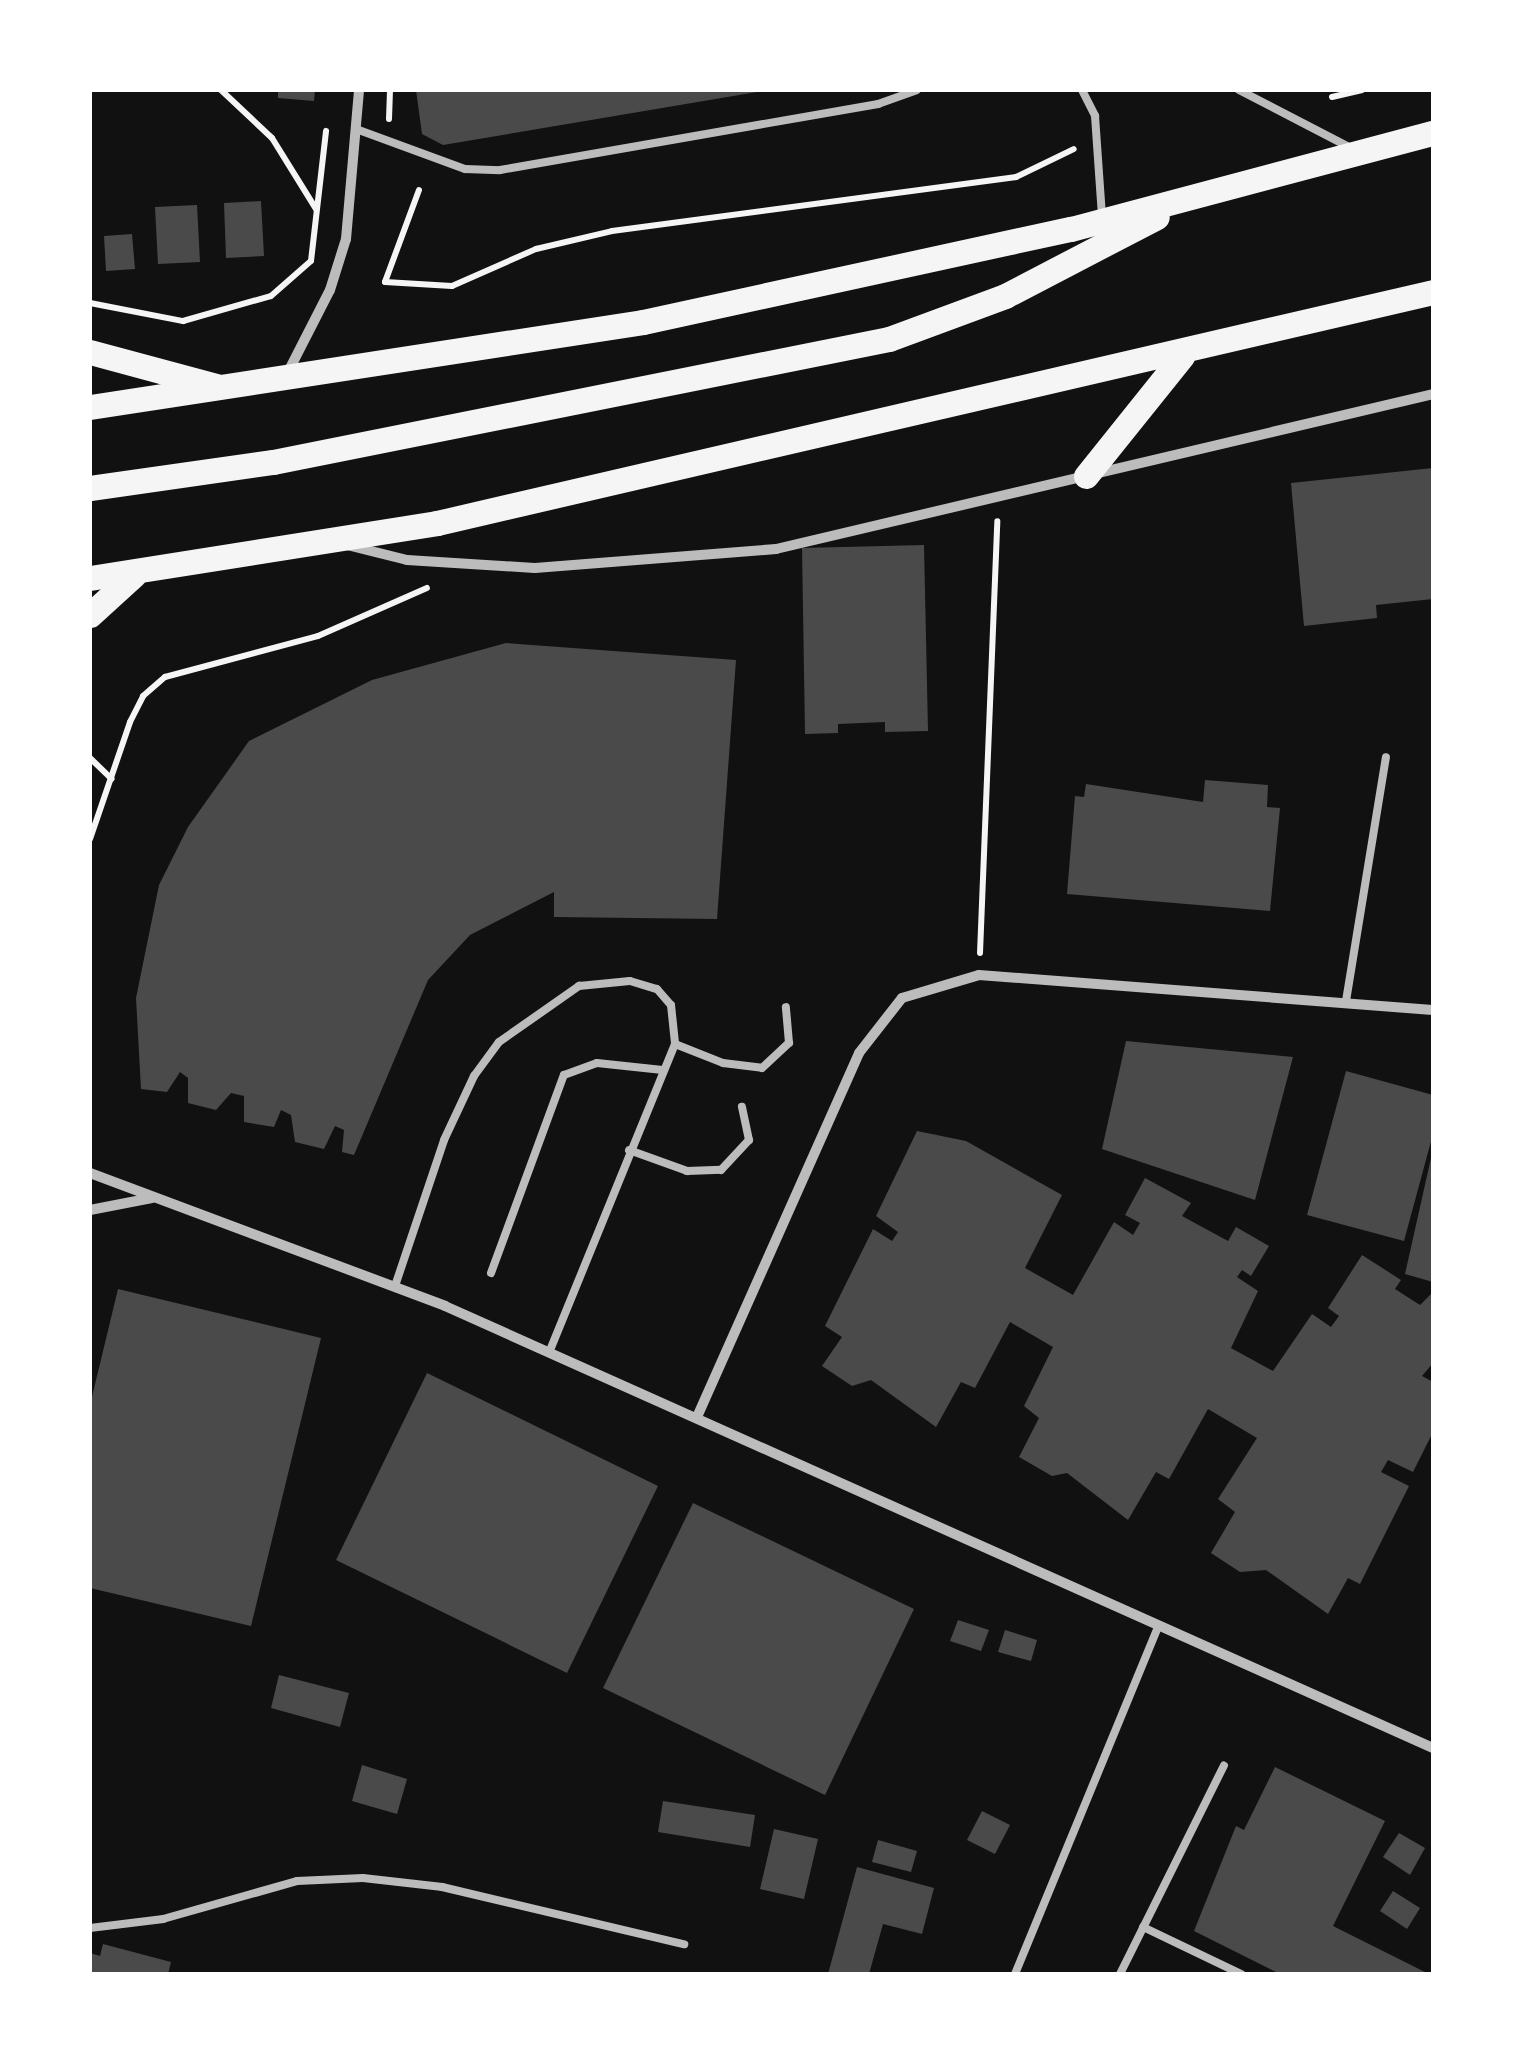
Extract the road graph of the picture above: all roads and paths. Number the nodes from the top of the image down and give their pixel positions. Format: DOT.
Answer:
graph roads {
  1 [pos="221,90"];
  2 [pos="358,90"];
  3 [pos="917,90"];
  4 [pos="1082,90"];
  5 [pos="1239,90"];
  6 [pos="1362,90"];
  7 [pos="1332,97"];
  8 [pos="327,125"];
  9 [pos="356,129"];
  10 [pos="1433,133"];
  11 [pos="1098,138"];
  12 [pos="1361,154"];
  13 [pos="420,190"];
  14 [pos="1188,200"];
  15 [pos="317,212"];
  16 [pos="1102,221"];
  17 [pos="1429,296"];
  18 [pos="90,303"];
  19 [pos="90,352"];
  20 [pos="1182,356"];
  21 [pos="284,380"];
  22 [pos="230,390"];
  23 [pos="1433,394"];
  24 [pos="90,407"];
  25 [pos="1086,476"];
  26 [pos="90,488"];
  27 [pos="997,499"];
  28 [pos="332,542"];
  29 [pos="474,566"];
  30 [pos="136,574"];
  31 [pos="90,578"];
  32 [pos="90,615"];
  33 [pos="1386,757"];
  34 [pos="90,758"];
  35 [pos="112,778"];
  36 [pos="90,839"];
  37 [pos="980,974"];
  38 [pos="1346,1001"];
  39 [pos="786,1008"];
  40 [pos="1433,1010"];
  41 [pos="675,1044"];
  42 [pos="663,1070"];
  43 [pos="742,1107"];
  44 [pos="629,1150"];
  45 [pos="90,1173"];
  46 [pos="156,1197"];
  47 [pos="90,1210"];
  48 [pos="491,1273"];
  49 [pos="395,1286"];
  50 [pos="549,1352"];
  51 [pos="697,1417"];
  52 [pos="1157,1630"];
  53 [pos="1433,1748"];
  54 [pos="1224,1765"];
  55 [pos="1143,1927"];
  56 [pos="90,1928"];
  57 [pos="684,1944"];
  58 [pos="1015,1974"];
  59 [pos="1120,1974"];
  60 [pos="1240,1974"];
  1 -- 15 [label="path"];
  2 -- 9 [label="street"];
  3 -- 9 [label="lane"];
  4 -- 11 [label="lane"];
  5 -- 12 [label="lane"];
  6 -- 7 [label="path"];
  8 -- 15 [label="path"];
  9 -- 21 [label="street"];
  10 -- 12 [label="main road"];
  11 -- 13 [label="path"];
  11 -- 16 [label="lane"];
  12 -- 14 [label="main road"];
  14 -- 16 [label="main road"];
  14 -- 26 [label="main road"];
  15 -- 18 [label="path"];
  16 -- 21 [label="main road"];
  17 -- 20 [label="main road"];
  19 -- 22 [label="main road"];
  20 -- 25 [label="main road"];
  20 -- 28 [label="main road"];
  21 -- 22 [label="main road"];
  22 -- 24 [label="main road"];
  23 -- 25 [label="street"];
  25 -- 27 [label="street"];
  27 -- 29 [label="street"];
  27 -- 37 [label="path"];
  28 -- 29 [label="street"];
  28 -- 30 [label="main road"];
  29 -- 35 [label="path"];
  30 -- 31 [label="main road"];
  30 -- 32 [label="main road"];
  33 -- 38 [label="lane"];
  34 -- 35 [label="path"];
  35 -- 36 [label="path"];
  37 -- 38 [label="street"];
  37 -- 51 [label="street"];
  38 -- 40 [label="street"];
  39 -- 41 [label="lane"];
  41 -- 42 [label="lane"];
  41 -- 49 [label="lane"];
  42 -- 44 [label="lane"];
  42 -- 48 [label="lane"];
  43 -- 44 [label="lane"];
  44 -- 50 [label="lane"];
  45 -- 46 [label="street"];
  46 -- 47 [label="street"];
  46 -- 49 [label="street"];
  49 -- 50 [label="street"];
  50 -- 51 [label="street"];
  51 -- 52 [label="street"];
  52 -- 53 [label="street"];
  52 -- 58 [label="lane"];
  54 -- 55 [label="lane"];
  55 -- 59 [label="lane"];
  55 -- 60 [label="lane"];
  56 -- 57 [label="lane"];
}
